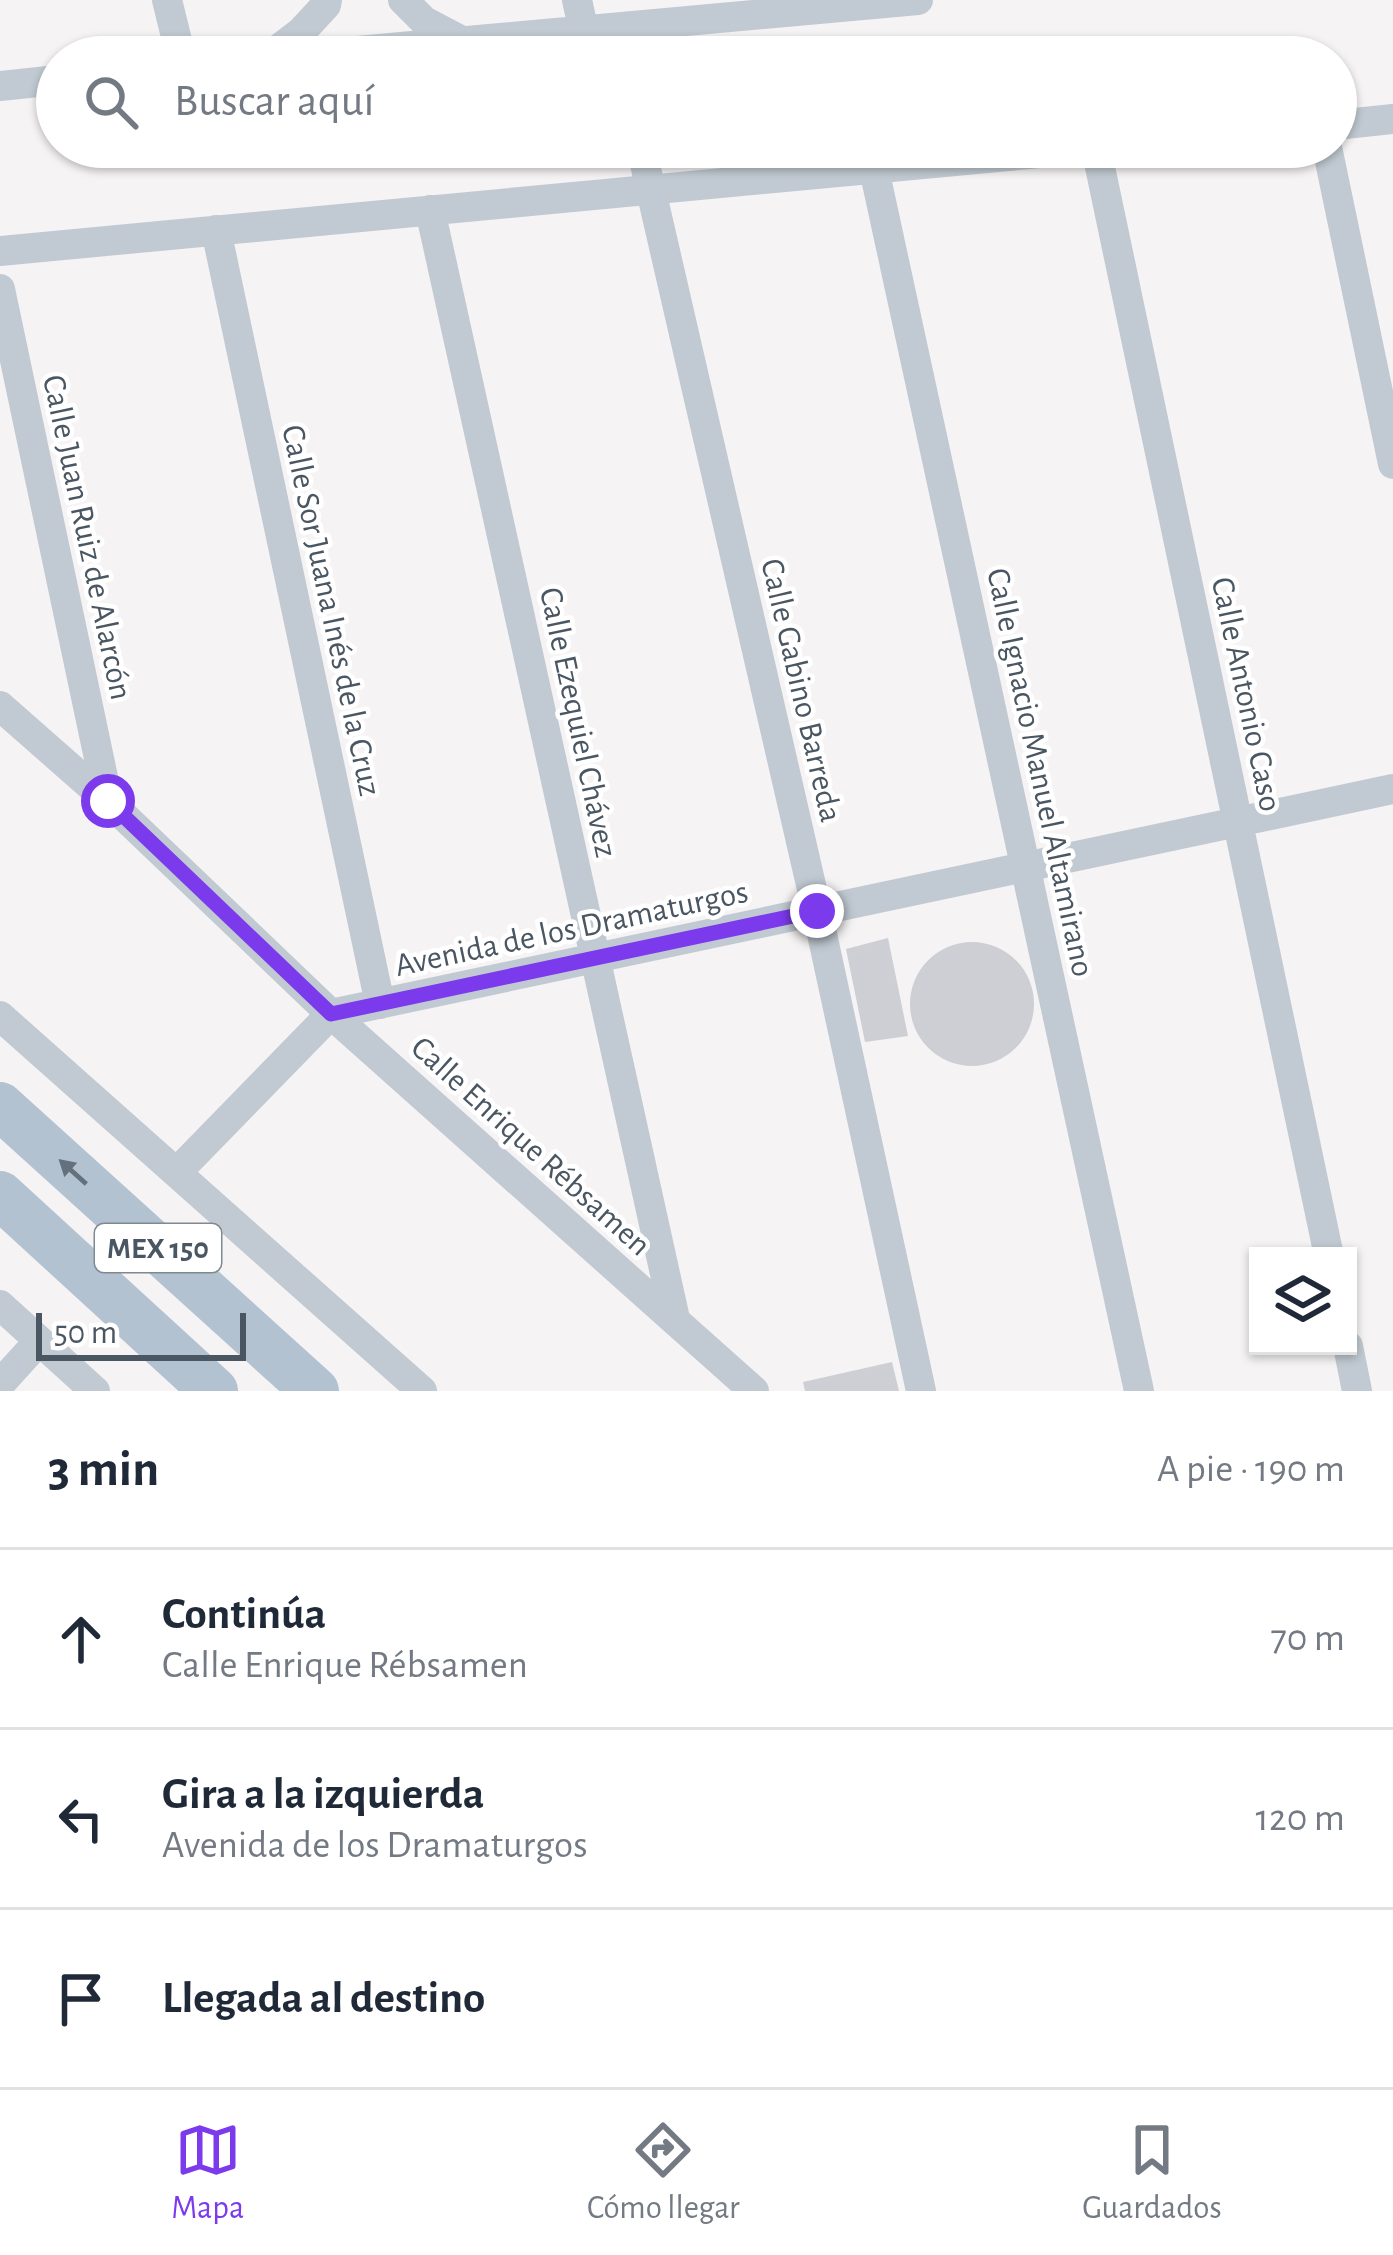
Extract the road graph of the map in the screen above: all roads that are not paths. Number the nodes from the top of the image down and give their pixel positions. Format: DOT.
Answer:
graph roads {
  1 [pos="167,0"];
  2 [pos="327,0"];
  3 [pos="403,0"];
  4 [pos="578,0"];
  5 [pos="919,0"];
  6 [pos="757,8"];
  7 [pos="584,32"];
  8 [pos="176,36"];
  9 [pos="296,36"];
  10 [pos="453,36"];
  11 [pos="536,36"];
  12 [pos="36,81"];
  13 [pos="1,82"];
  14 [pos="1393,119"];
  15 [pos="1357,123"];
  16 [pos="645,168"];
  17 [pos="884,168"];
  18 [pos="1104,168"];
  19 [pos="1331,168"];
  20 [pos="874,169"];
  21 [pos="650,190"];
  22 [pos="430,210"];
  23 [pos="216,230"];
  24 [pos="0,251"];
  25 [pos="0,289"];
  26 [pos="1393,464"];
  27 [pos="0,706"];
  28 [pos="1393,789"];
  29 [pos="108,801"];
  30 [pos="1238,821"];
  31 [pos="1025,867"];
  32 [pos="817,911"];
  33 [pos="595,958"];
  34 [pos="380,1004"];
  35 [pos="331,1014"];
  36 [pos="0,1016"];
  37 [pos="0,1106"];
  38 [pos="177,1172"];
  39 [pos="0,1196"];
  40 [pos="1327,1247"];
  41 [pos="0,1306"];
  42 [pos="675,1318"];
  43 [pos="39,1341"];
  44 [pos="1350,1355"];
  45 [pos="0,1384"];
  46 [pos="95,1391"];
  47 [pos="214,1391"];
  48 [pos="315,1391"];
  49 [pos="422,1391"];
  50 [pos="754,1391"];
  51 [pos="921,1391"];
  52 [pos="1139,1391"];
  53 [pos="1358,1391"];
  1 -- 8 [label="street"];
  2 -- 9 [label="street"];
  3 -- 10 [label="street"];
  4 -- 7 [label="street"];
  5 -- 6 [label="street"];
  6 -- 7 [label="street"];
  7 -- 11 [label="street"];
  12 -- 13 [label="street"];
  14 -- 15 [label="street"];
  16 -- 21 [label="street, Calle Gabino Barreda"];
  17 -- 20 [label="street"];
  18 -- 30 [label="street, Calle Antonio Caso"];
  19 -- 26 [label="street"];
  20 -- 21 [label="street"];
  20 -- 31 [label="street, Calle Ignacio Manuel Altamirano"];
  21 -- 22 [label="street"];
  21 -- 32 [label="street, Calle Gabino Barreda"];
  22 -- 23 [label="street"];
  22 -- 33 [label="street, Calle Ezequiel Chávez"];
  23 -- 24 [label="street"];
  23 -- 34 [label="street, Calle Sor Juana Inés de la Cruz"];
  25 -- 29 [label="street, Calle Juan Ruiz de Alarcón"];
  27 -- 29 [label="street, Calle Enrique Rébsamen"];
  28 -- 30 [label="street, Avenida de los Dramaturgos"];
  29 -- 35 [label="street, Calle Enrique Rébsamen"];
  30 -- 31 [label="street, Avenida de los Dramaturgos"];
  30 -- 40 [label="street, Calle Antonio Caso"];
  31 -- 32 [label="street, Avenida de los Dramaturgos"];
  31 -- 52 [label="street, Calle Ignacio Manuel Altamirano"];
  32 -- 33 [label="street, Avenida de los Dramaturgos"];
  32 -- 51 [label="street, Calle Gabino Barreda"];
  33 -- 34 [label="street, Avenida de los Dramaturgos"];
  33 -- 42 [label="street, Calle Ezequiel Chávez"];
  34 -- 35 [label="street, Avenida de los Dramaturgos"];
  35 -- 38 [label="street"];
  35 -- 42 [label="street, Calle Enrique Rébsamen"];
  36 -- 38 [label="street"];
  48 -- 37 [label="main road, MEX 150, one-way"];
  38 -- 49 [label="street"];
  39 -- 47 [label="main road, MEX 150"];
  41 -- 43 [label="street"];
  42 -- 50 [label="street, Calle Enrique Rébsamen"];
  43 -- 45 [label="street"];
  43 -- 46 [label="street"];
  44 -- 53 [label="street"];
}
